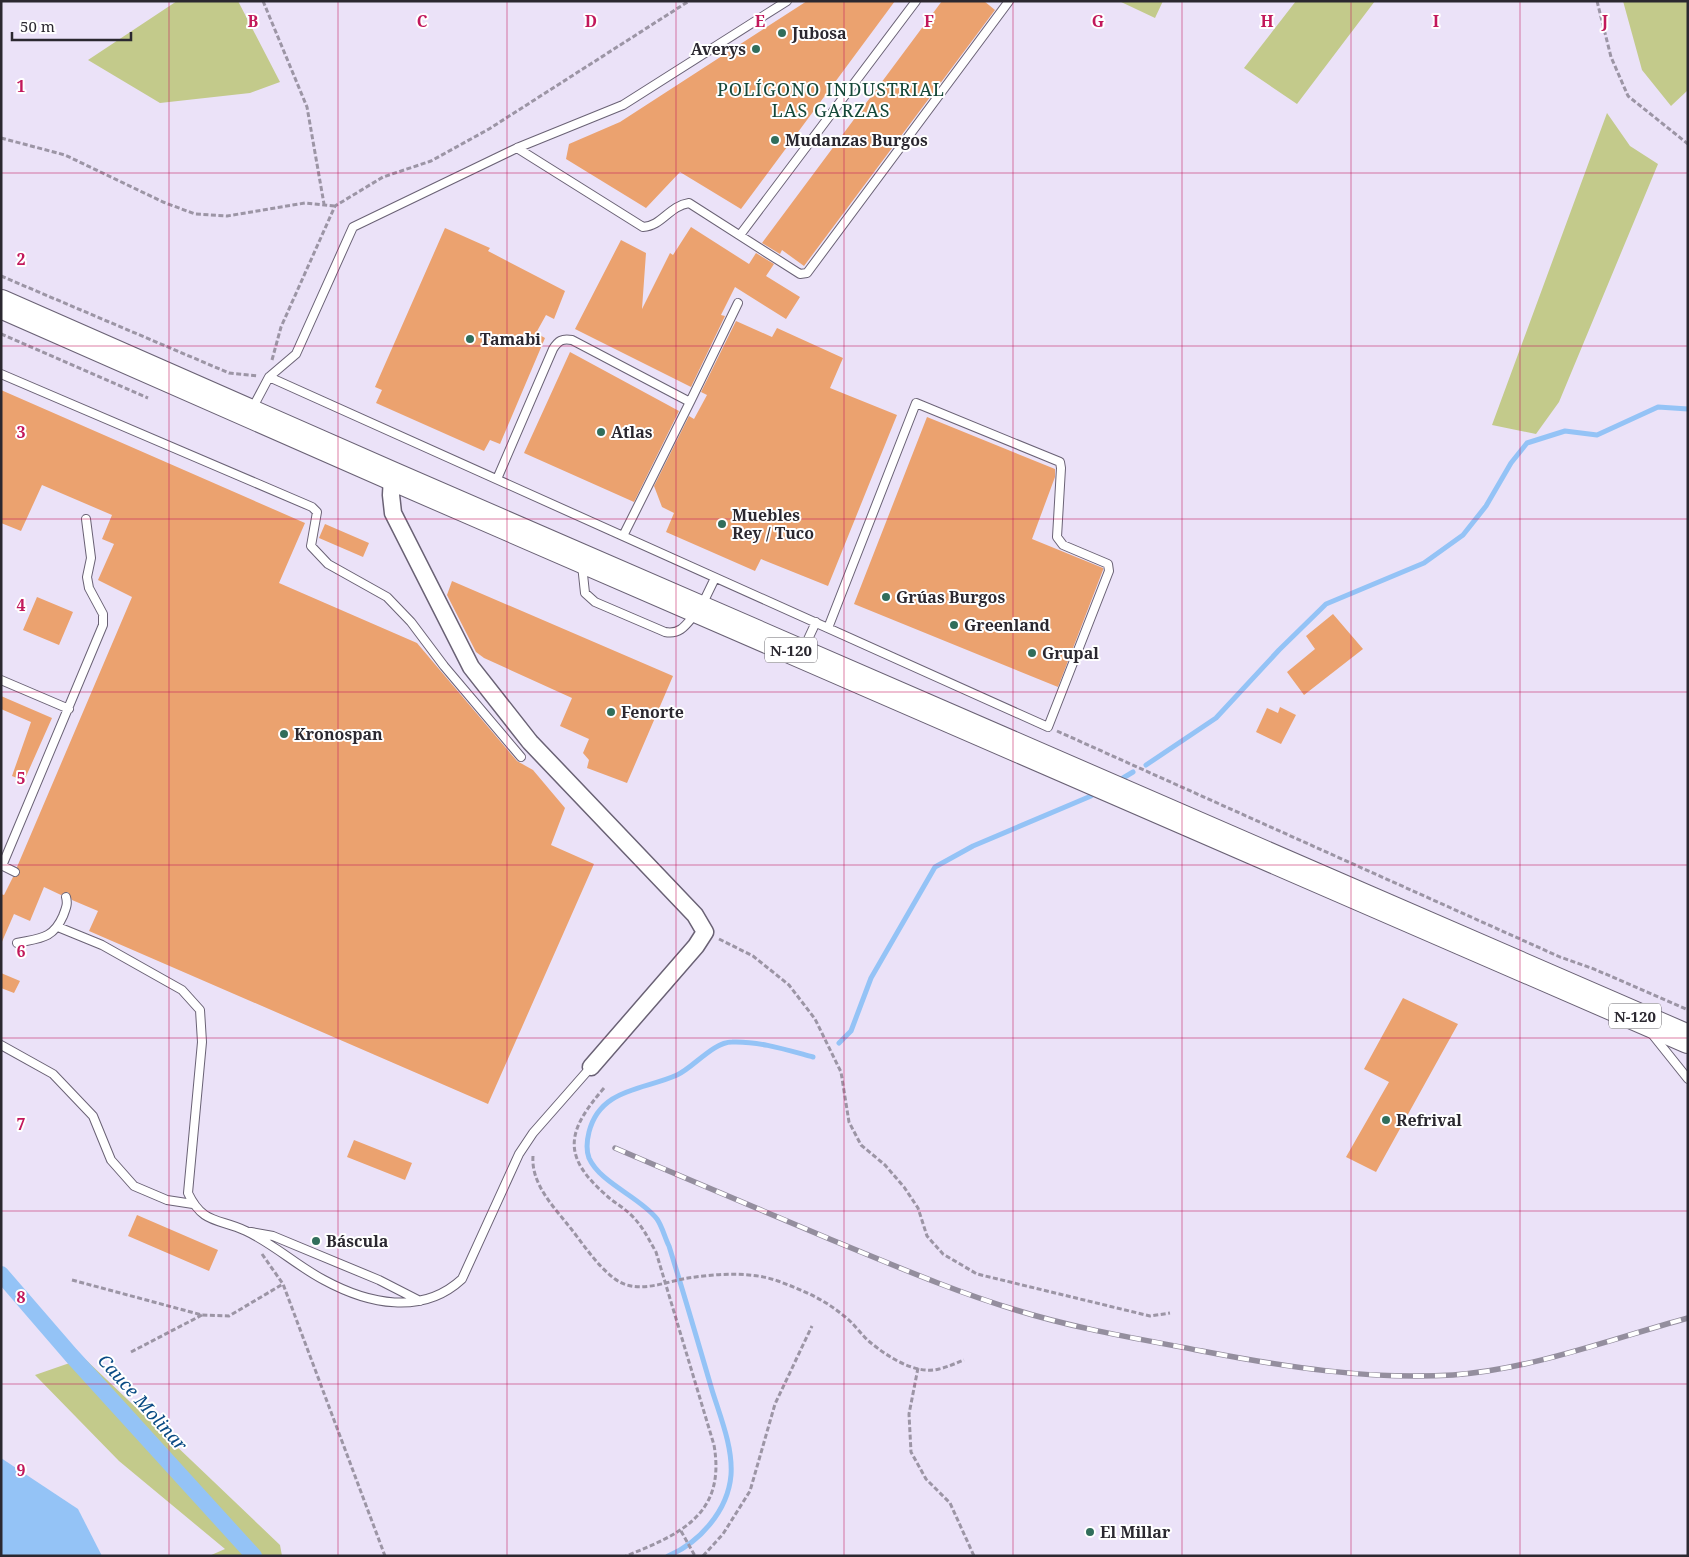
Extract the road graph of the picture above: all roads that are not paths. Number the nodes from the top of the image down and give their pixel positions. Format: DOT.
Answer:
graph roads {
  1 [pos="786,1"];
  2 [pos="916,1"];
  3 [pos="1007,2"];
  4 [pos="517,148"];
  5 [pos="740,235"];
  6 [pos="738,303"];
  7 [pos="1,304"];
  8 [pos="1,374"];
  9 [pos="269,377"];
  10 [pos="690,402"];
  11 [pos="250,413"];
  12 [pos="392,476"];
  13 [pos="497,479"];
  14 [pos="86,518"];
  15 [pos="622,536"];
  16 [pos="715,578"];
  17 [pos="700,610"];
  18 [pos="816,622"];
  19 [pos="828,628"];
  20 [pos="801,654"];
  21 [pos="1,680"];
  22 [pos="69,709"];
  23 [pos="521,756"];
  24 [pos="2,865"];
  25 [pos="15,872"];
  26 [pos="66,897"];
  27 [pos="58,927"];
  28 [pos="17,943"];
  29 [pos="1640,1018"];
  30 [pos="1688,1039"];
  31 [pos="1,1045"];
  32 [pos="591,1068"];
  33 [pos="1688,1079"];
  34 [pos="193,1204"];
  35 [pos="246,1231"];
  36 [pos="420,1301"];
  1 -- 4 [label="lane"];
  2 -- 5 [label="lane"];
  3 -- 5 [label="lane"];
  4 -- 5 [label="lane"];
  4 -- 9 [label="lane"];
  6 -- 10 [label="lane"];
  7 -- 11 [label="highway, N-120"];
  8 -- 23 [label="lane"];
  9 -- 11 [label="lane"];
  9 -- 13 [label="lane"];
  10 -- 13 [label="lane"];
  10 -- 15 [label="lane"];
  11 -- 12 [label="highway, N-120"];
  12 -- 17 [label="highway, N-120"];
  12 -- 32 [label="street"];
  13 -- 15 [label="lane"];
  14 -- 22 [label="lane"];
  15 -- 16 [label="lane"];
  16 -- 17 [label="lane"];
  16 -- 18 [label="lane"];
  17 -- 20 [label="highway, N-120"];
  18 -- 19 [label="lane"];
  18 -- 20 [label="lane"];
  19 -- 19 [label="lane"];
  20 -- 29 [label="highway, N-120"];
  21 -- 22 [label="lane"];
  22 -- 24 [label="lane"];
  24 -- 25 [label="lane"];
  26 -- 27 [label="lane"];
  27 -- 28 [label="lane"];
  27 -- 34 [label="lane"];
  29 -- 30 [label="highway, N-120"];
  29 -- 33 [label="lane"];
  31 -- 34 [label="lane"];
  32 -- 36 [label="lane"];
  34 -- 35 [label="lane"];
  35 -- 36 [label="lane"];
  35 -- 36 [label="lane"];
}
